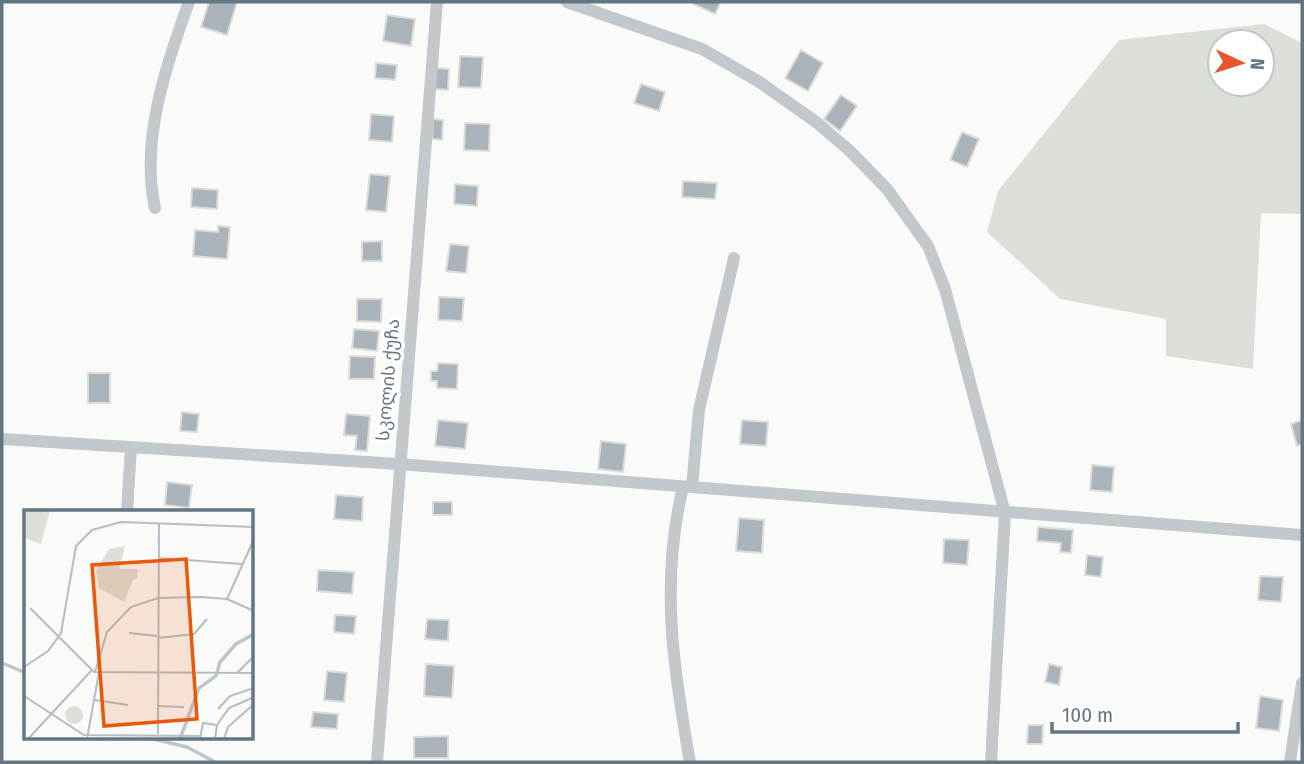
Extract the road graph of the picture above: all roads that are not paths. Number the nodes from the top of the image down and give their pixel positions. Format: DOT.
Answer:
graph roads {
  1 [pos="189,2"];
  2 [pos="437,2"];
  3 [pos="567,2"];
  4 [pos="155,208"];
  5 [pos="734,258"];
  6 [pos="2,439"];
  7 [pos="131,447"];
  8 [pos="399,464"];
  9 [pos="687,487"];
  10 [pos="127,510"];
  11 [pos="1005,513"];
  12 [pos="1302,535"];
  13 [pos="1302,683"];
  14 [pos="377,762"];
  15 [pos="690,762"];
  16 [pos="991,762"];
  17 [pos="1290,762"];
  1 -- 4 [label="street"];
  2 -- 8 [label="street, სკოლის ქუჩა"];
  3 -- 11 [label="street"];
  5 -- 9 [label="street"];
  6 -- 7 [label="street"];
  7 -- 8 [label="street"];
  7 -- 10 [label="street"];
  8 -- 9 [label="street"];
  8 -- 14 [label="street, სკოლის ქუჩა"];
  9 -- 11 [label="street"];
  9 -- 15 [label="street"];
  11 -- 12 [label="street"];
  11 -- 16 [label="street"];
  13 -- 17 [label="street"];
}
